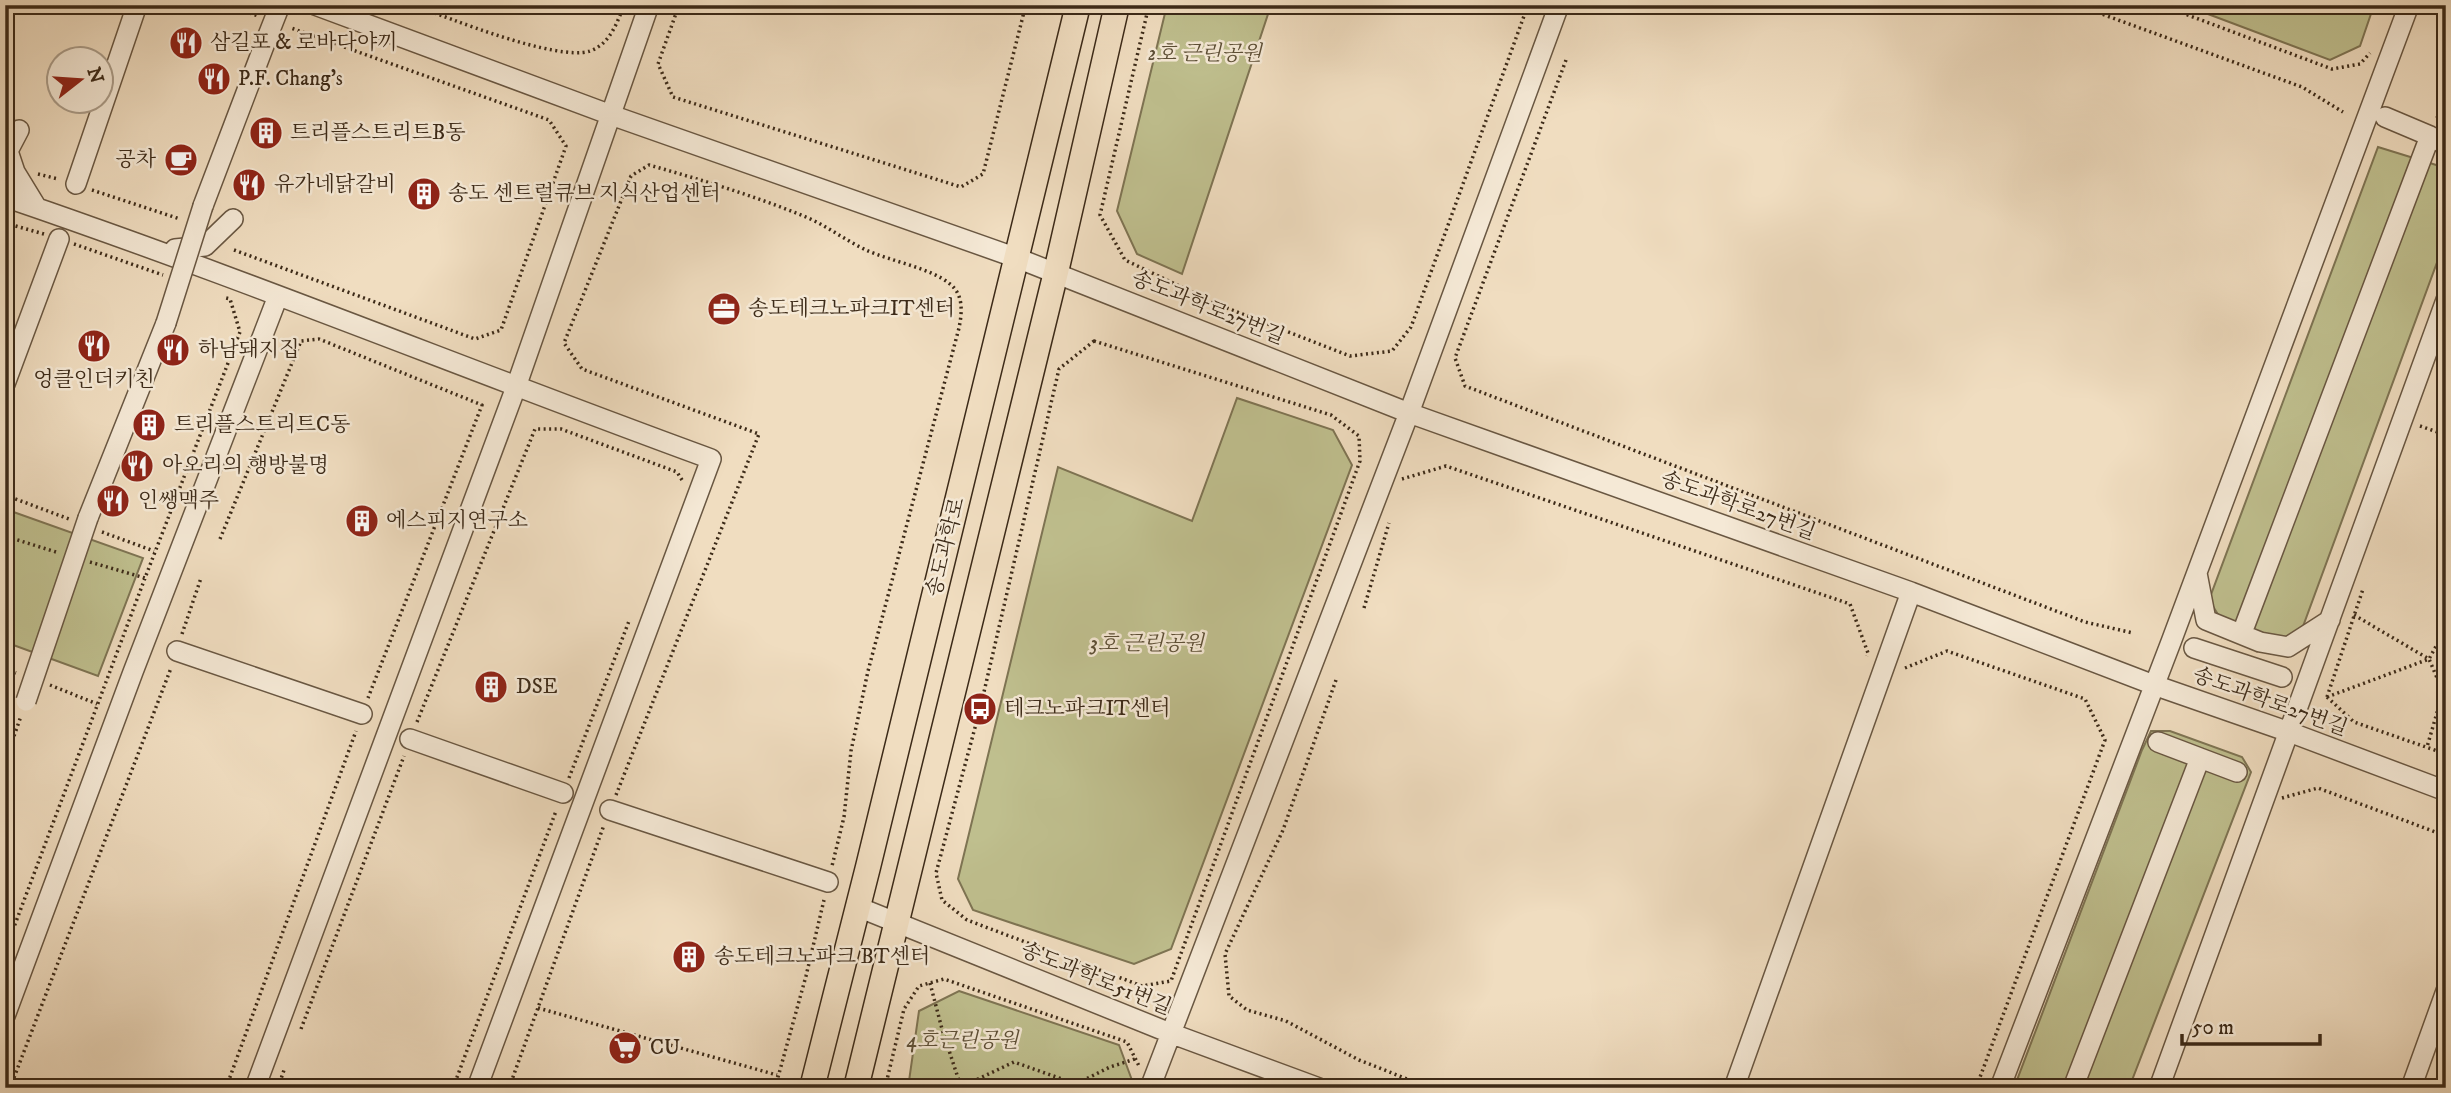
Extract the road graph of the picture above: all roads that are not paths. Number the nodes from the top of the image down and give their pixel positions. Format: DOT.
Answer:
graph roads {
  1 [pos="137,5"];
  2 [pos="315,5"];
  3 [pos="649,5"];
  4 [pos="1078,5"];
  5 [pos="1116,5"];
  6 [pos="1559,5"];
  7 [pos="2409,5"];
  8 [pos="275,16"];
  9 [pos="611,115"];
  10 [pos="2385,117"];
  11 [pos="19,130"];
  12 [pos="2438,141"];
  13 [pos="76,184"];
  14 [pos="5,197"];
  15 [pos="37,208"];
  16 [pos="233,219"];
  17 [pos="59,239"];
  18 [pos="161,251"];
  19 [pos="1017,258"];
  20 [pos="1056,272"];
  21 [pos="278,296"];
  22 [pos="2446,300"];
  23 [pos="5,384"];
  24 [pos="516,387"];
  25 [pos="1409,413"];
  26 [pos="2197,572"];
  27 [pos="1911,592"];
  28 [pos="2330,620"];
  29 [pos="2245,625"];
  30 [pos="179,645"];
  31 [pos="2194,648"];
  32 [pos="2282,677"];
  33 [pos="2154,685"];
  34 [pos="26,701"];
  35 [pos="362,714"];
  36 [pos="2289,732"];
  37 [pos="410,739"];
  38 [pos="2158,742"];
  39 [pos="2200,758"];
  40 [pos="2237,772"];
  41 [pos="2446,791"];
  42 [pos="563,793"];
  43 [pos="610,810"];
  44 [pos="828,882"];
  45 [pos="858,907"];
  46 [pos="896,923"];
  47 [pos="21,973"];
  48 [pos="5,989"];
  49 [pos="2446,991"];
  50 [pos="5,1016"];
  51 [pos="1170,1033"];
  52 [pos="1146,1080"];
  53 [pos="255,1088"];
  54 [pos="477,1088"];
  55 [pos="811,1088"];
  56 [pos="856,1088"];
  57 [pos="1319,1088"];
  58 [pos="1734,1088"];
  59 [pos="2000,1088"];
  60 [pos="2073,1088"];
  61 [pos="2159,1088"];
  62 [pos="2411,1088"];
  1 -- 13 [label="street"];
  2 -- 9 [label="street, 송도과학로27번길"];
  3 -- 9 [label="street"];
  4 -- 19 [label="main road, 송도과학로"];
  5 -- 20 [label="main road, 송도과학로"];
  6 -- 25 [label="street"];
  7 -- 26 [label="street"];
  8 -- 34 [label="street, bridge"];
  9 -- 19 [label="street, 송도과학로27번길"];
  9 -- 24 [label="street"];
  10 -- 12 [label="street"];
  11 -- 15 [label="street"];
  12 -- 29 [label="street"];
  14 -- 15 [label="street"];
  15 -- 18 [label="street"];
  16 -- 18 [label="street"];
  17 -- 23 [label="street"];
  18 -- 21 [label="street"];
  19 -- 20 [label="street, 송도과학로27번길"];
  19 -- 45 [label="main road, 송도과학로"];
  20 -- 25 [label="street, 송도과학로27번길"];
  20 -- 46 [label="main road, 송도과학로"];
  21 -- 24 [label="street"];
  21 -- 47 [label="street"];
  22 -- 28 [label="street"];
  24 -- 53 [label="street"];
  24 -- 54 [label="street"];
  25 -- 27 [label="street, 송도과학로27번길"];
  25 -- 51 [label="street"];
  26 -- 28 [label="street"];
  26 -- 33 [label="street"];
  27 -- 33 [label="street, 송도과학로27번길"];
  27 -- 58 [label="street"];
  28 -- 36 [label="street"];
  30 -- 35 [label="street"];
  31 -- 32 [label="street"];
  33 -- 36 [label="street, 송도과학로27번길"];
  33 -- 59 [label="street"];
  36 -- 41 [label="street, 송도과학로27번길"];
  36 -- 61 [label="street"];
  37 -- 42 [label="street"];
  38 -- 39 [label="street"];
  39 -- 40 [label="street"];
  39 -- 60 [label="street"];
  43 -- 44 [label="street"];
  45 -- 46 [label="street, 송도과학로51번길"];
  45 -- 55 [label="main road, 송도과학로"];
  46 -- 51 [label="street, 송도과학로51번길"];
  46 -- 56 [label="main road, 송도과학로"];
  47 -- 48 [label="street"];
  47 -- 50 [label="street"];
  49 -- 62 [label="street"];
  51 -- 52 [label="street"];
  51 -- 57 [label="street, 송도과학로51번길"];
}
